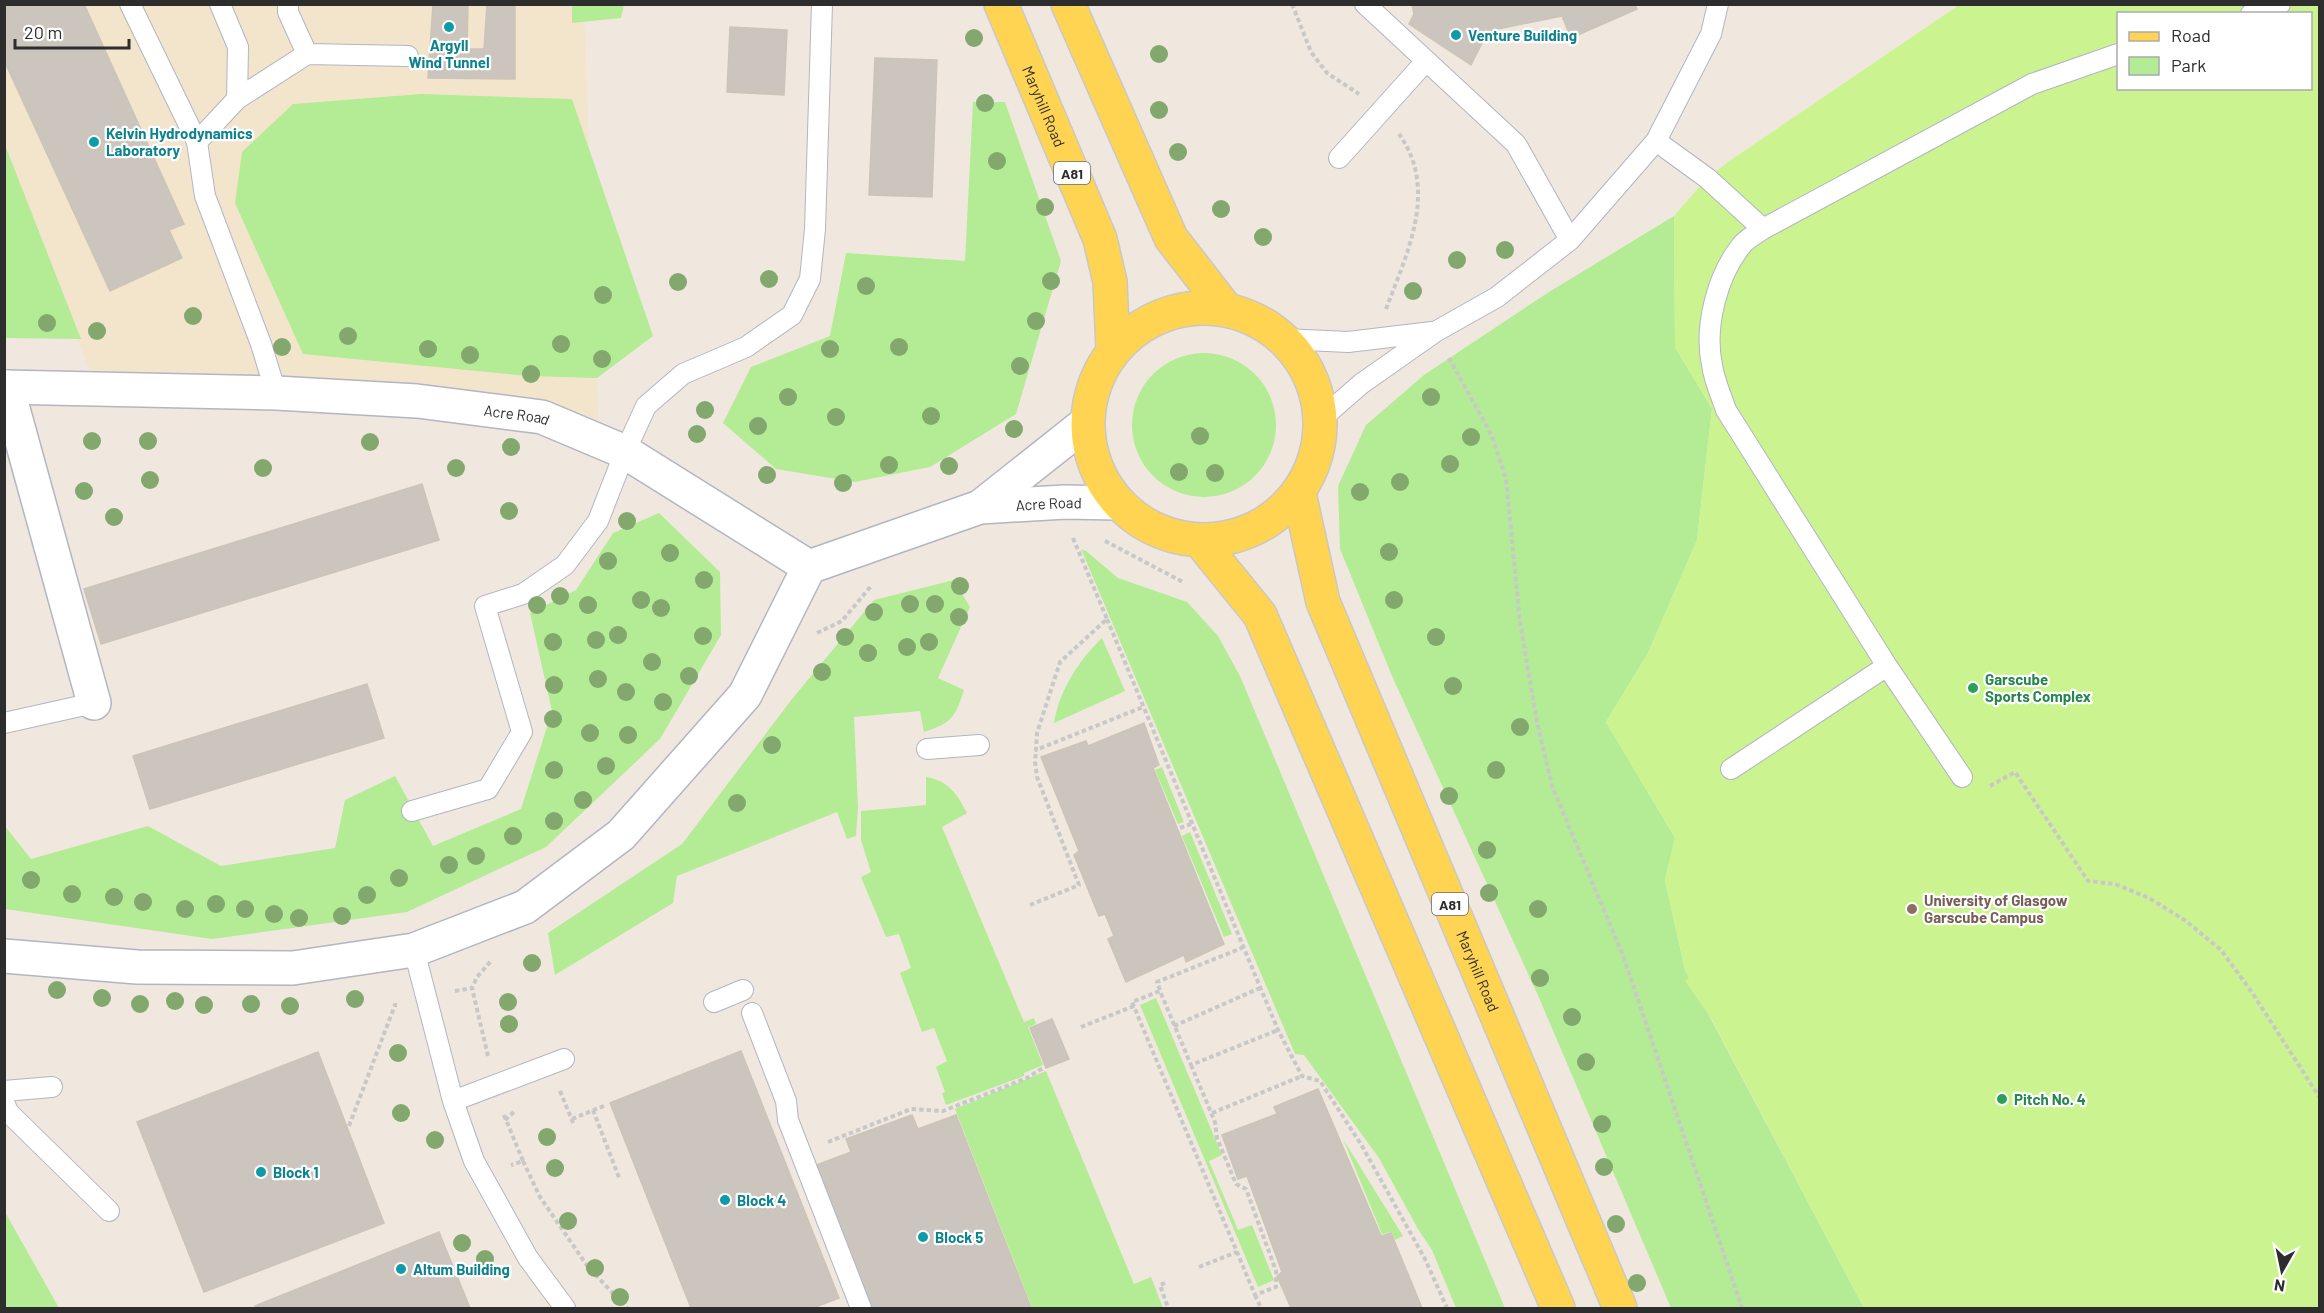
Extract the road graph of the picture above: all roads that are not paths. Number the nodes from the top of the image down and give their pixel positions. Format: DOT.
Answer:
graph roads {
  1 [pos="130,4"];
  2 [pos="220,4"];
  3 [pos="288,4"];
  4 [pos="822,4"];
  5 [pos="1001,4"];
  6 [pos="1068,4"];
  7 [pos="1365,4"];
  8 [pos="1718,4"];
  9 [pos="2280,4"];
  10 [pos="2257,12"];
  11 [pos="307,54"];
  12 [pos="2117,54"];
  13 [pos="408,56"];
  14 [pos="1426,61"];
  15 [pos="237,99"];
  16 [pos="1656,141"];
  17 [pos="198,142"];
  18 [pos="1339,158"];
  19 [pos="1763,229"];
  20 [pos="1570,240"];
  21 [pos="1226,309"];
  22 [pos="1435,332"];
  23 [pos="1284,339"];
  24 [pos="1113,350"];
  25 [pos="6,387"];
  26 [pos="276,393"];
  27 [pos="1321,418"];
  28 [pos="1086,423"];
  29 [pos="625,452"];
  30 [pos="1299,493"];
  31 [pos="1117,503"];
  32 [pos="980,507"];
  33 [pos="1200,541"];
  34 [pos="809,567"];
  35 [pos="1887,666"];
  36 [pos="94,704"];
  37 [pos="4,723"];
  38 [pos="979,745"];
  39 [pos="927,749"];
  40 [pos="1731,769"];
  41 [pos="1962,777"];
  42 [pos="412,811"];
  43 [pos="414,950"];
  44 [pos="4,956"];
  45 [pos="743,990"];
  46 [pos="714,1002"];
  47 [pos="752,1013"];
  48 [pos="564,1059"];
  49 [pos="52,1087"];
  50 [pos="4,1090"];
  51 [pos="453,1101"];
  52 [pos="4,1102"];
  53 [pos="109,1211"];
  54 [pos="565,1308"];
  55 [pos="861,1308"];
  56 [pos="1558,1308"];
  57 [pos="1620,1308"];
  1 -- 17 [label="lane"];
  2 -- 15 [label="lane"];
  3 -- 11 [label="lane"];
  4 -- 29 [label="lane"];
  5 -- 24 [label="main road, Maryhill Road / A81"];
  6 -- 21 [label="main road"];
  7 -- 14 [label="lane"];
  8 -- 16 [label="lane"];
  9 -- 10 [label="lane"];
  11 -- 13 [label="lane"];
  11 -- 15 [label="lane"];
  12 -- 19 [label="lane"];
  14 -- 18 [label="lane"];
  14 -- 20 [label="lane"];
  15 -- 17 [label="lane"];
  16 -- 19 [label="lane"];
  16 -- 20 [label="lane"];
  17 -- 26 [label="lane"];
  19 -- 35 [label="lane"];
  20 -- 22 [label="lane"];
  21 -- 23 [label="main road"];
  21 -- 24 [label="main road"];
  22 -- 23 [label="lane"];
  22 -- 27 [label="lane"];
  23 -- 27 [label="main road"];
  24 -- 28 [label="main road"];
  25 -- 26 [label="street, Acre Road"];
  25 -- 36 [label="street"];
  26 -- 29 [label="street, Acre Road"];
  27 -- 30 [label="main road"];
  28 -- 31 [label="main road"];
  28 -- 32 [label="street, Acre Road"];
  29 -- 34 [label="street, Acre Road"];
  29 -- 42 [label="lane"];
  30 -- 33 [label="main road"];
  30 -- 57 [label="main road, Maryhill Road / A81"];
  31 -- 32 [label="street, Acre Road"];
  31 -- 33 [label="main road"];
  32 -- 34 [label="street, Acre Road"];
  33 -- 56 [label="main road"];
  34 -- 43 [label="street"];
  35 -- 40 [label="lane"];
  35 -- 41 [label="lane"];
  36 -- 37 [label="lane"];
  38 -- 39 [label="lane"];
  43 -- 44 [label="street"];
  43 -- 51 [label="lane"];
  45 -- 46 [label="lane"];
  47 -- 55 [label="lane"];
  48 -- 51 [label="lane"];
  49 -- 50 [label="lane"];
  51 -- 54 [label="lane"];
  52 -- 53 [label="lane"];
}
